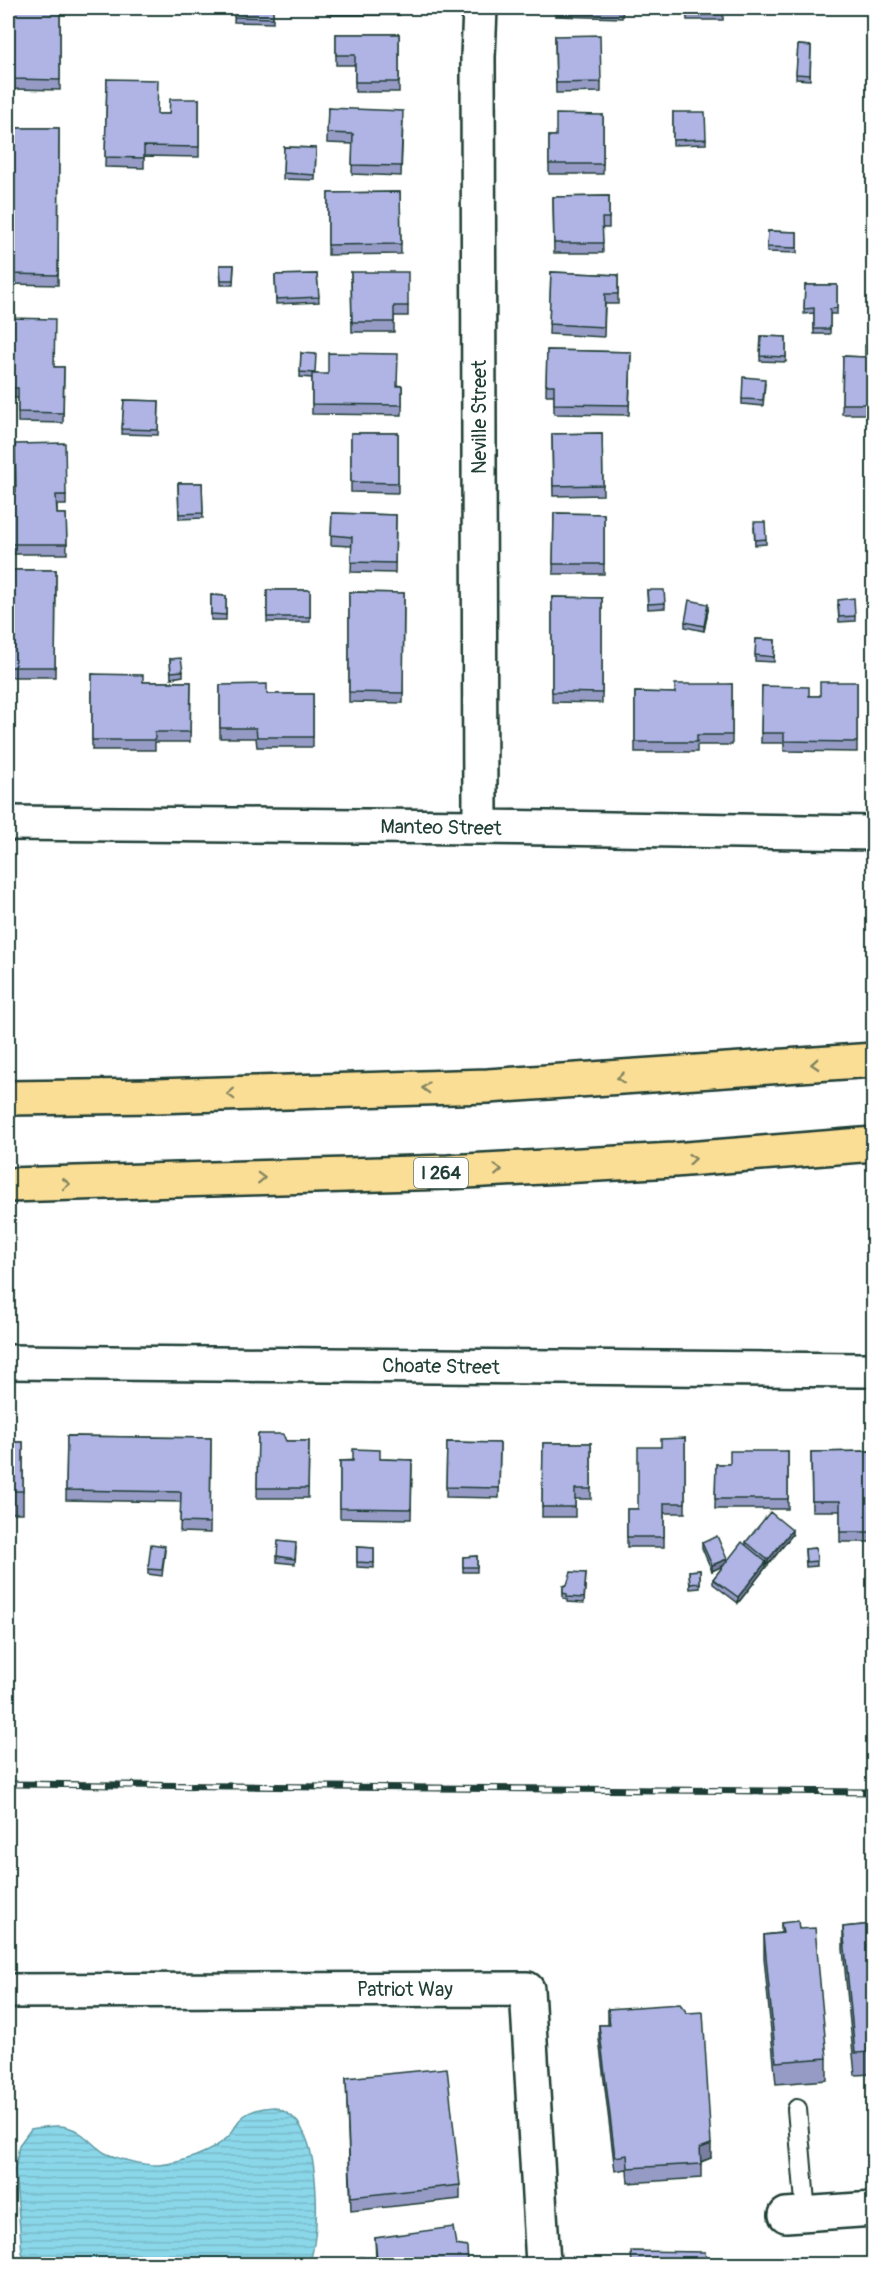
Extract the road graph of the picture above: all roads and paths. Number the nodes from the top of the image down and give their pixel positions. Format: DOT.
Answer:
graph roads {
  1 [pos="480,8"];
  2 [pos="8,823"];
  3 [pos="480,827"];
  4 [pos="873,833"];
  5 [pos="873,1060"];
  6 [pos="8,1098"];
  7 [pos="873,1144"];
  8 [pos="8,1185"];
  9 [pos="8,1362"];
  10 [pos="873,1370"];
  11 [pos="8,1991"];
  12 [pos="797,2109"];
  13 [pos="873,2209"];
  14 [pos="796,2215"];
  15 [pos="543,2265"];
  1 -- 3 [label="street, Neville Street"];
  2 -- 3 [label="street, Manteo Street"];
  3 -- 4 [label="street, Manteo Street"];
  5 -- 6 [label="highway, one-way"];
  8 -- 7 [label="highway, I 264, one-way"];
  9 -- 10 [label="street, Choate Street"];
  11 -- 15 [label="street, Patriot Way"];
  12 -- 14 [label="lane"];
  13 -- 14 [label="street"];
}
